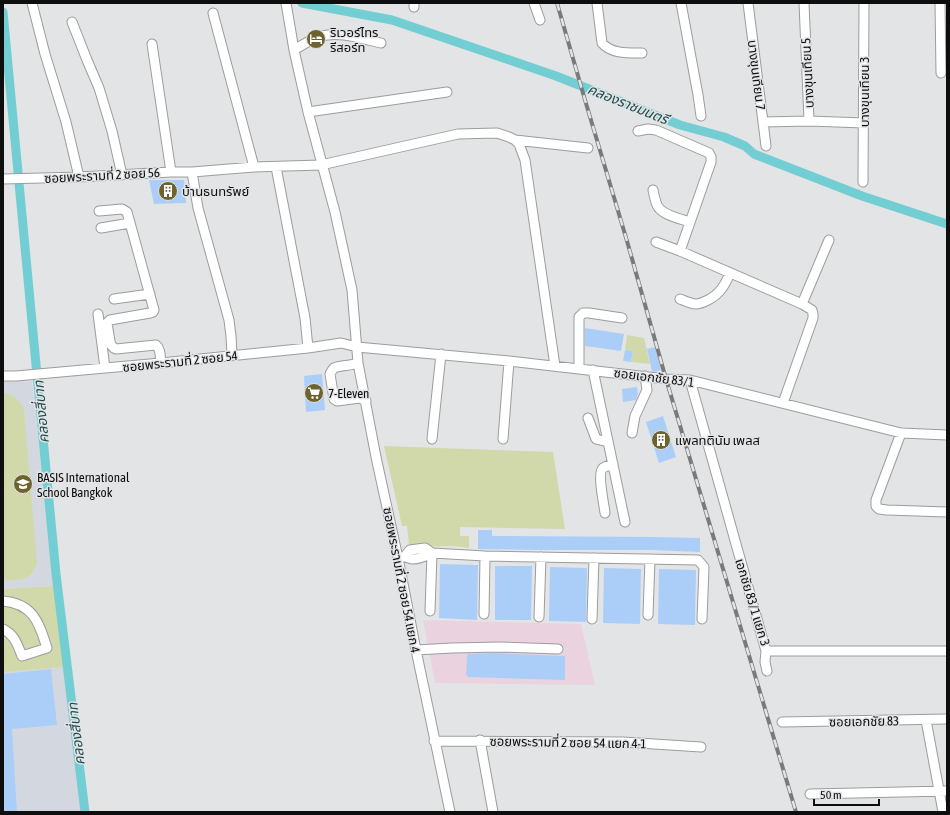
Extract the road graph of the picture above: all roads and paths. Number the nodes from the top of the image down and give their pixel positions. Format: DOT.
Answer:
graph roads {
  1 [pos="32,3"];
  2 [pos="534,3"];
  3 [pos="597,3"];
  4 [pos="681,3"];
  5 [pos="748,3"];
  6 [pos="804,3"];
  7 [pos="864,3"];
  8 [pos="940,3"];
  9 [pos="286,7"];
  10 [pos="212,13"];
  11 [pos="540,20"];
  12 [pos="72,22"];
  13 [pos="381,42"];
  14 [pos="152,44"];
  15 [pos="294,50"];
  16 [pos="642,53"];
  17 [pos="941,72"];
  18 [pos="447,92"];
  19 [pos="308,112"];
  20 [pos="701,116"];
  21 [pos="809,121"];
  22 [pos="763,122"];
  23 [pos="864,123"];
  24 [pos="638,131"];
  25 [pos="515,140"];
  26 [pos="766,146"];
  27 [pos="588,148"];
  28 [pos="321,165"];
  29 [pos="276,167"];
  30 [pos="254,168"];
  31 [pos="171,172"];
  32 [pos="192,172"];
  33 [pos="122,175"];
  34 [pos="79,177"];
  35 [pos="3,179"];
  36 [pos="863,182"];
  37 [pos="653,190"];
  38 [pos="99,211"];
  39 [pos="690,222"];
  40 [pos="130,223"];
  41 [pos="101,228"];
  42 [pos="828,240"];
  43 [pos="656,242"];
  44 [pos="680,251"];
  45 [pos="730,273"];
  46 [pos="150,294"];
  47 [pos="114,299"];
  48 [pos="680,299"];
  49 [pos="802,304"];
  50 [pos="98,314"];
  51 [pos="622,318"];
  52 [pos="357,347"];
  53 [pos="308,348"];
  54 [pos="441,354"];
  55 [pos="232,355"];
  56 [pos="509,361"];
  57 [pos="161,363"];
  58 [pos="358,363"];
  59 [pos="555,366"];
  60 [pos="105,368"];
  61 [pos="579,369"];
  62 [pos="593,370"];
  63 [pos="3,376"];
  64 [pos="645,376"];
  65 [pos="690,380"];
  66 [pos="366,401"];
  67 [pos="783,403"];
  68 [pos="588,418"];
  69 [pos="632,433"];
  70 [pos="901,433"];
  71 [pos="947,435"];
  72 [pos="503,438"];
  73 [pos="432,439"];
  74 [pos="608,442"];
  75 [pos="613,464"];
  76 [pos="947,512"];
  77 [pos="605,513"];
  78 [pos="625,522"];
  79 [pos="432,552"];
  80 [pos="486,556"];
  81 [pos="402,557"];
  82 [pos="541,557"];
  83 [pos="594,558"];
  84 [pos="650,559"];
  85 [pos="3,601"];
  86 [pos="430,611"];
  87 [pos="484,614"];
  88 [pos="648,615"];
  89 [pos="539,617"];
  90 [pos="592,619"];
  91 [pos="702,619"];
  92 [pos="3,629"];
  93 [pos="416,650"];
  94 [pos="558,650"];
  95 [pos="766,651"];
  96 [pos="947,651"];
  97 [pos="767,671"];
  98 [pos="947,719"];
  99 [pos="926,720"];
  100 [pos="782,722"];
  101 [pos="434,740"];
  102 [pos="480,740"];
  103 [pos="701,747"];
  104 [pos="943,791"];
  105 [pos="810,794"];
  106 [pos="450,812"];
  107 [pos="493,812"];
  108 [pos="943,812"];
  1 -- 34 [label="street"];
  2 -- 11 [label="street"];
  3 -- 16 [label="street"];
  4 -- 20 [label="street"];
  5 -- 22 [label="street, บางขุนเทียน 7"];
  6 -- 21 [label="street, บางขุนเทียน 5"];
  7 -- 23 [label="street, บางขุนเทียน 3"];
  8 -- 17 [label="street"];
  9 -- 15 [label="street, ซอยพระรามที่ 2 ซอย 54 แยก 4"];
  10 -- 30 [label="street"];
  12 -- 33 [label="street"];
  13 -- 15 [label="street"];
  14 -- 31 [label="street"];
  15 -- 19 [label="street, ซอยพระรามที่ 2 ซอย 54 แยก 4"];
  18 -- 19 [label="street"];
  19 -- 28 [label="street, ซอยพระรามที่ 2 ซอย 54 แยก 4"];
  21 -- 22 [label="street, บางขุนเทียน 5"];
  21 -- 23 [label="street"];
  22 -- 26 [label="street, บางขุนเทียน 7"];
  23 -- 36 [label="street, บางขุนเทียน 3"];
  24 -- 39 [label="street"];
  25 -- 27 [label="street, ซอยพระรามที่ 2 ซอย 56"];
  25 -- 28 [label="street, ซอยพระรามที่ 2 ซอย 56"];
  25 -- 59 [label="street"];
  28 -- 29 [label="street, ซอยพระรามที่ 2 ซอย 56"];
  28 -- 52 [label="street, ซอยพระรามที่ 2 ซอย 54 แยก 4"];
  29 -- 30 [label="street, ซอยพระรามที่ 2 ซอย 56"];
  29 -- 53 [label="street"];
  30 -- 32 [label="street, ซอยพระรามที่ 2 ซอย 56"];
  31 -- 32 [label="street, ซอยพระรามที่ 2 ซอย 56"];
  31 -- 33 [label="street, ซอยพระรามที่ 2 ซอย 56"];
  32 -- 55 [label="street"];
  33 -- 34 [label="street, ซอยพระรามที่ 2 ซอย 56"];
  34 -- 35 [label="street, ซอยพระรามที่ 2 ซอย 56"];
  37 -- 39 [label="street"];
  38 -- 40 [label="street"];
  39 -- 44 [label="street"];
  40 -- 41 [label="street"];
  40 -- 46 [label="street"];
  42 -- 49 [label="street"];
  43 -- 44 [label="street"];
  44 -- 45 [label="street"];
  45 -- 48 [label="street"];
  45 -- 49 [label="street"];
  46 -- 47 [label="street"];
  46 -- 57 [label="street"];
  49 -- 67 [label="street"];
  50 -- 60 [label="street"];
  51 -- 61 [label="street"];
  52 -- 53 [label="street, ซอยพระรามที่ 2 ซอย 54"];
  52 -- 54 [label="street, ซอยเอกชัย 83/1"];
  52 -- 58 [label="street, ซอยพระรามที่ 2 ซอย 54 แยก 4"];
  53 -- 55 [label="street, ซอยพระรามที่ 2 ซอย 54"];
  54 -- 56 [label="street, ซอยเอกชัย 83/1"];
  54 -- 73 [label="street"];
  55 -- 57 [label="street, ซอยพระรามที่ 2 ซอย 54"];
  56 -- 59 [label="street, ซอยเอกชัย 83/1"];
  56 -- 72 [label="street"];
  57 -- 60 [label="street, ซอยพระรามที่ 2 ซอย 54"];
  58 -- 66 [label="street, ซอยพระรามที่ 2 ซอย 54 แยก 4"];
  58 -- 66 [label="street"];
  59 -- 61 [label="street, ซอยเอกชัย 83/1"];
  60 -- 63 [label="street, ซอยพระรามที่ 2 ซอย 54"];
  61 -- 62 [label="street, ซอยเอกชัย 83/1"];
  62 -- 64 [label="street, ซอยเอกชัย 83/1"];
  62 -- 74 [label="street"];
  64 -- 65 [label="street, ซอยเอกชัย 83/1"];
  64 -- 69 [label="street"];
  65 -- 67 [label="street, ซอยเอกชัย 83/1"];
  65 -- 95 [label="street, เอกชัย 83/1 แยก 3"];
  66 -- 81 [label="street, ซอยพระรามที่ 2 ซอย 54 แยก 4"];
  67 -- 70 [label="street, ซอยเอกชัย 83/1"];
  68 -- 74 [label="street"];
  70 -- 71 [label="street, ซอยเอกชัย 83/1"];
  70 -- 76 [label="street"];
  74 -- 75 [label="street"];
  75 -- 77 [label="street"];
  75 -- 78 [label="street"];
  79 -- 80 [label="street"];
  79 -- 81 [label="street"];
  79 -- 86 [label="street"];
  80 -- 82 [label="street"];
  80 -- 87 [label="street"];
  81 -- 93 [label="street, ซอยพระรามที่ 2 ซอย 54 แยก 4"];
  82 -- 83 [label="street"];
  82 -- 89 [label="street"];
  83 -- 84 [label="street"];
  83 -- 90 [label="street"];
  84 -- 88 [label="street"];
  84 -- 91 [label="street"];
  85 -- 92 [label="street"];
  93 -- 94 [label="street"];
  93 -- 101 [label="street, ซอยพระรามที่ 2 ซอย 54 แยก 4"];
  95 -- 96 [label="street, เอกชัย 83/1 แยก 3"];
  95 -- 97 [label="street"];
  98 -- 99 [label="street, ซอยเอกชัย 83"];
  99 -- 100 [label="street, ซอยเอกชัย 83"];
  99 -- 104 [label="street"];
  101 -- 102 [label="street, ซอยพระรามที่ 2 ซอย 54 แยก 4-1"];
  101 -- 106 [label="street, ซอยพระรามที่ 2 ซอย 54 แยก 4"];
  102 -- 103 [label="street, ซอยพระรามที่ 2 ซอย 54 แยก 4-1"];
  102 -- 107 [label="street"];
  104 -- 105 [label="street"];
  104 -- 108 [label="street"];
}
